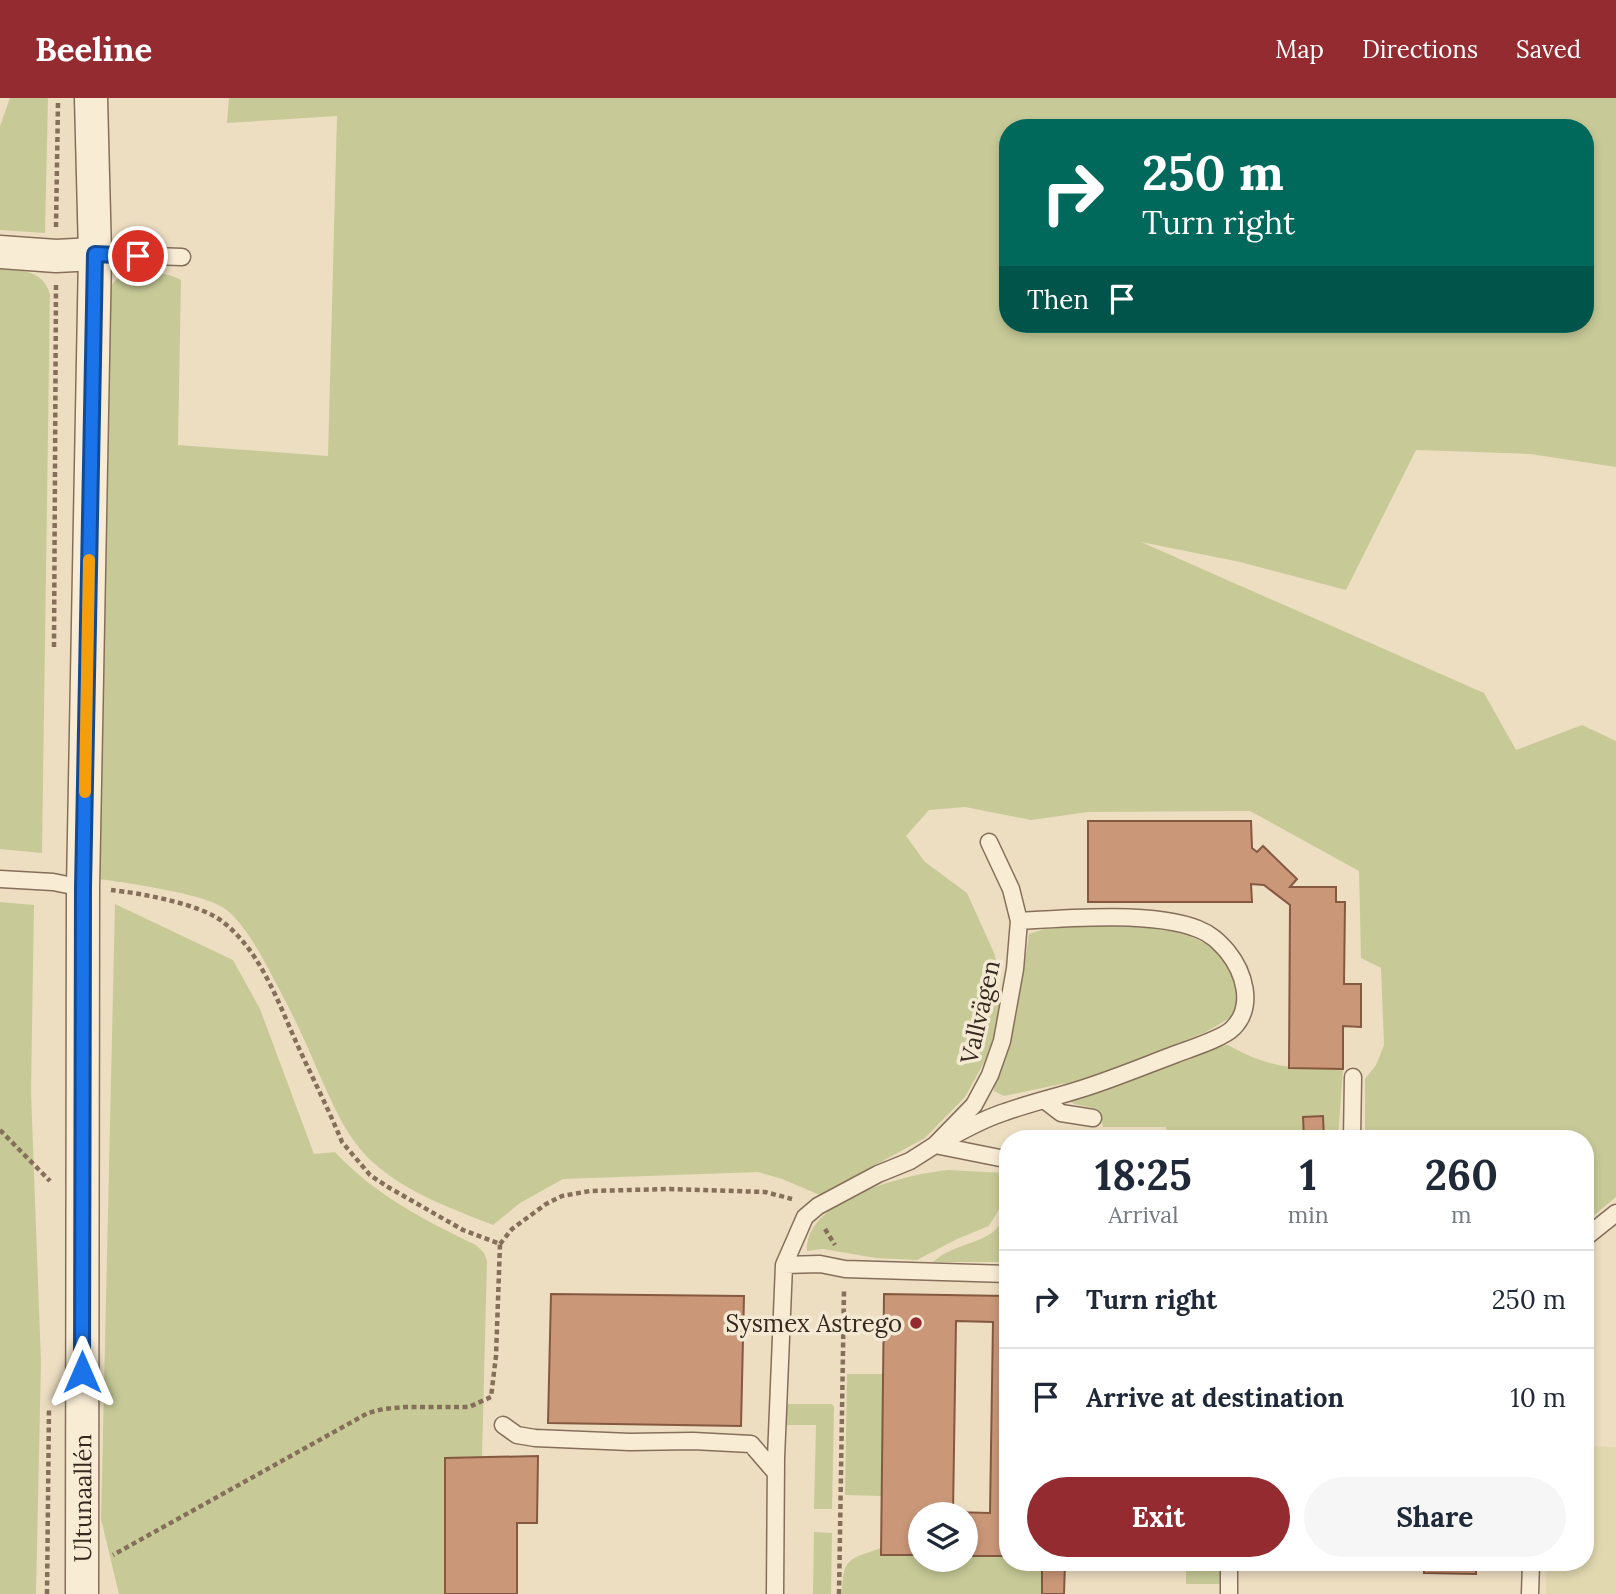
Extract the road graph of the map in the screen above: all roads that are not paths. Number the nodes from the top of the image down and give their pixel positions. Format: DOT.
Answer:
graph roads {
  1 [pos="91,98"];
  2 [pos="0,251"];
  3 [pos="95,254"];
  4 [pos="182,257"];
  5 [pos="989,842"];
  6 [pos="0,879"];
  7 [pos="83,888"];
  8 [pos="1019,921"];
  9 [pos="1353,1076"];
  10 [pos="1044,1100"];
  11 [pos="1093,1118"];
  12 [pos="1352,1130"];
  13 [pos="935,1145"];
  14 [pos="999,1158"];
  15 [pos="1616,1213"];
  16 [pos="1594,1231"];
  17 [pos="784,1265"];
  18 [pos="999,1274"];
  19 [pos="503,1425"];
  20 [pos="776,1473"];
  21 [pos="1229,1571"];
  22 [pos="1531,1571"];
  23 [pos="82,1594"];
  24 [pos="775,1594"];
  25 [pos="1229,1594"];
  26 [pos="1531,1594"];
  1 -- 3 [label="street, Ultunaallén"];
  2 -- 3 [label="street"];
  3 -- 4 [label="lane"];
  3 -- 7 [label="street, Ultunaallén"];
  5 -- 8 [label="lane, Vallvägen"];
  6 -- 7 [label="lane"];
  7 -- 23 [label="street, Ultunaallén"];
  8 -- 10 [label="lane"];
  8 -- 13 [label="lane, Vallvägen"];
  9 -- 12 [label="lane"];
  10 -- 11 [label="lane"];
  10 -- 13 [label="lane"];
  13 -- 14 [label="lane"];
  13 -- 17 [label="lane, Vallvägen"];
  15 -- 16 [label="lane"];
  17 -- 18 [label="lane"];
  17 -- 20 [label="lane"];
  19 -- 20 [label="lane"];
  20 -- 24 [label="lane"];
  21 -- 25 [label="lane"];
  22 -- 26 [label="lane"];
}
